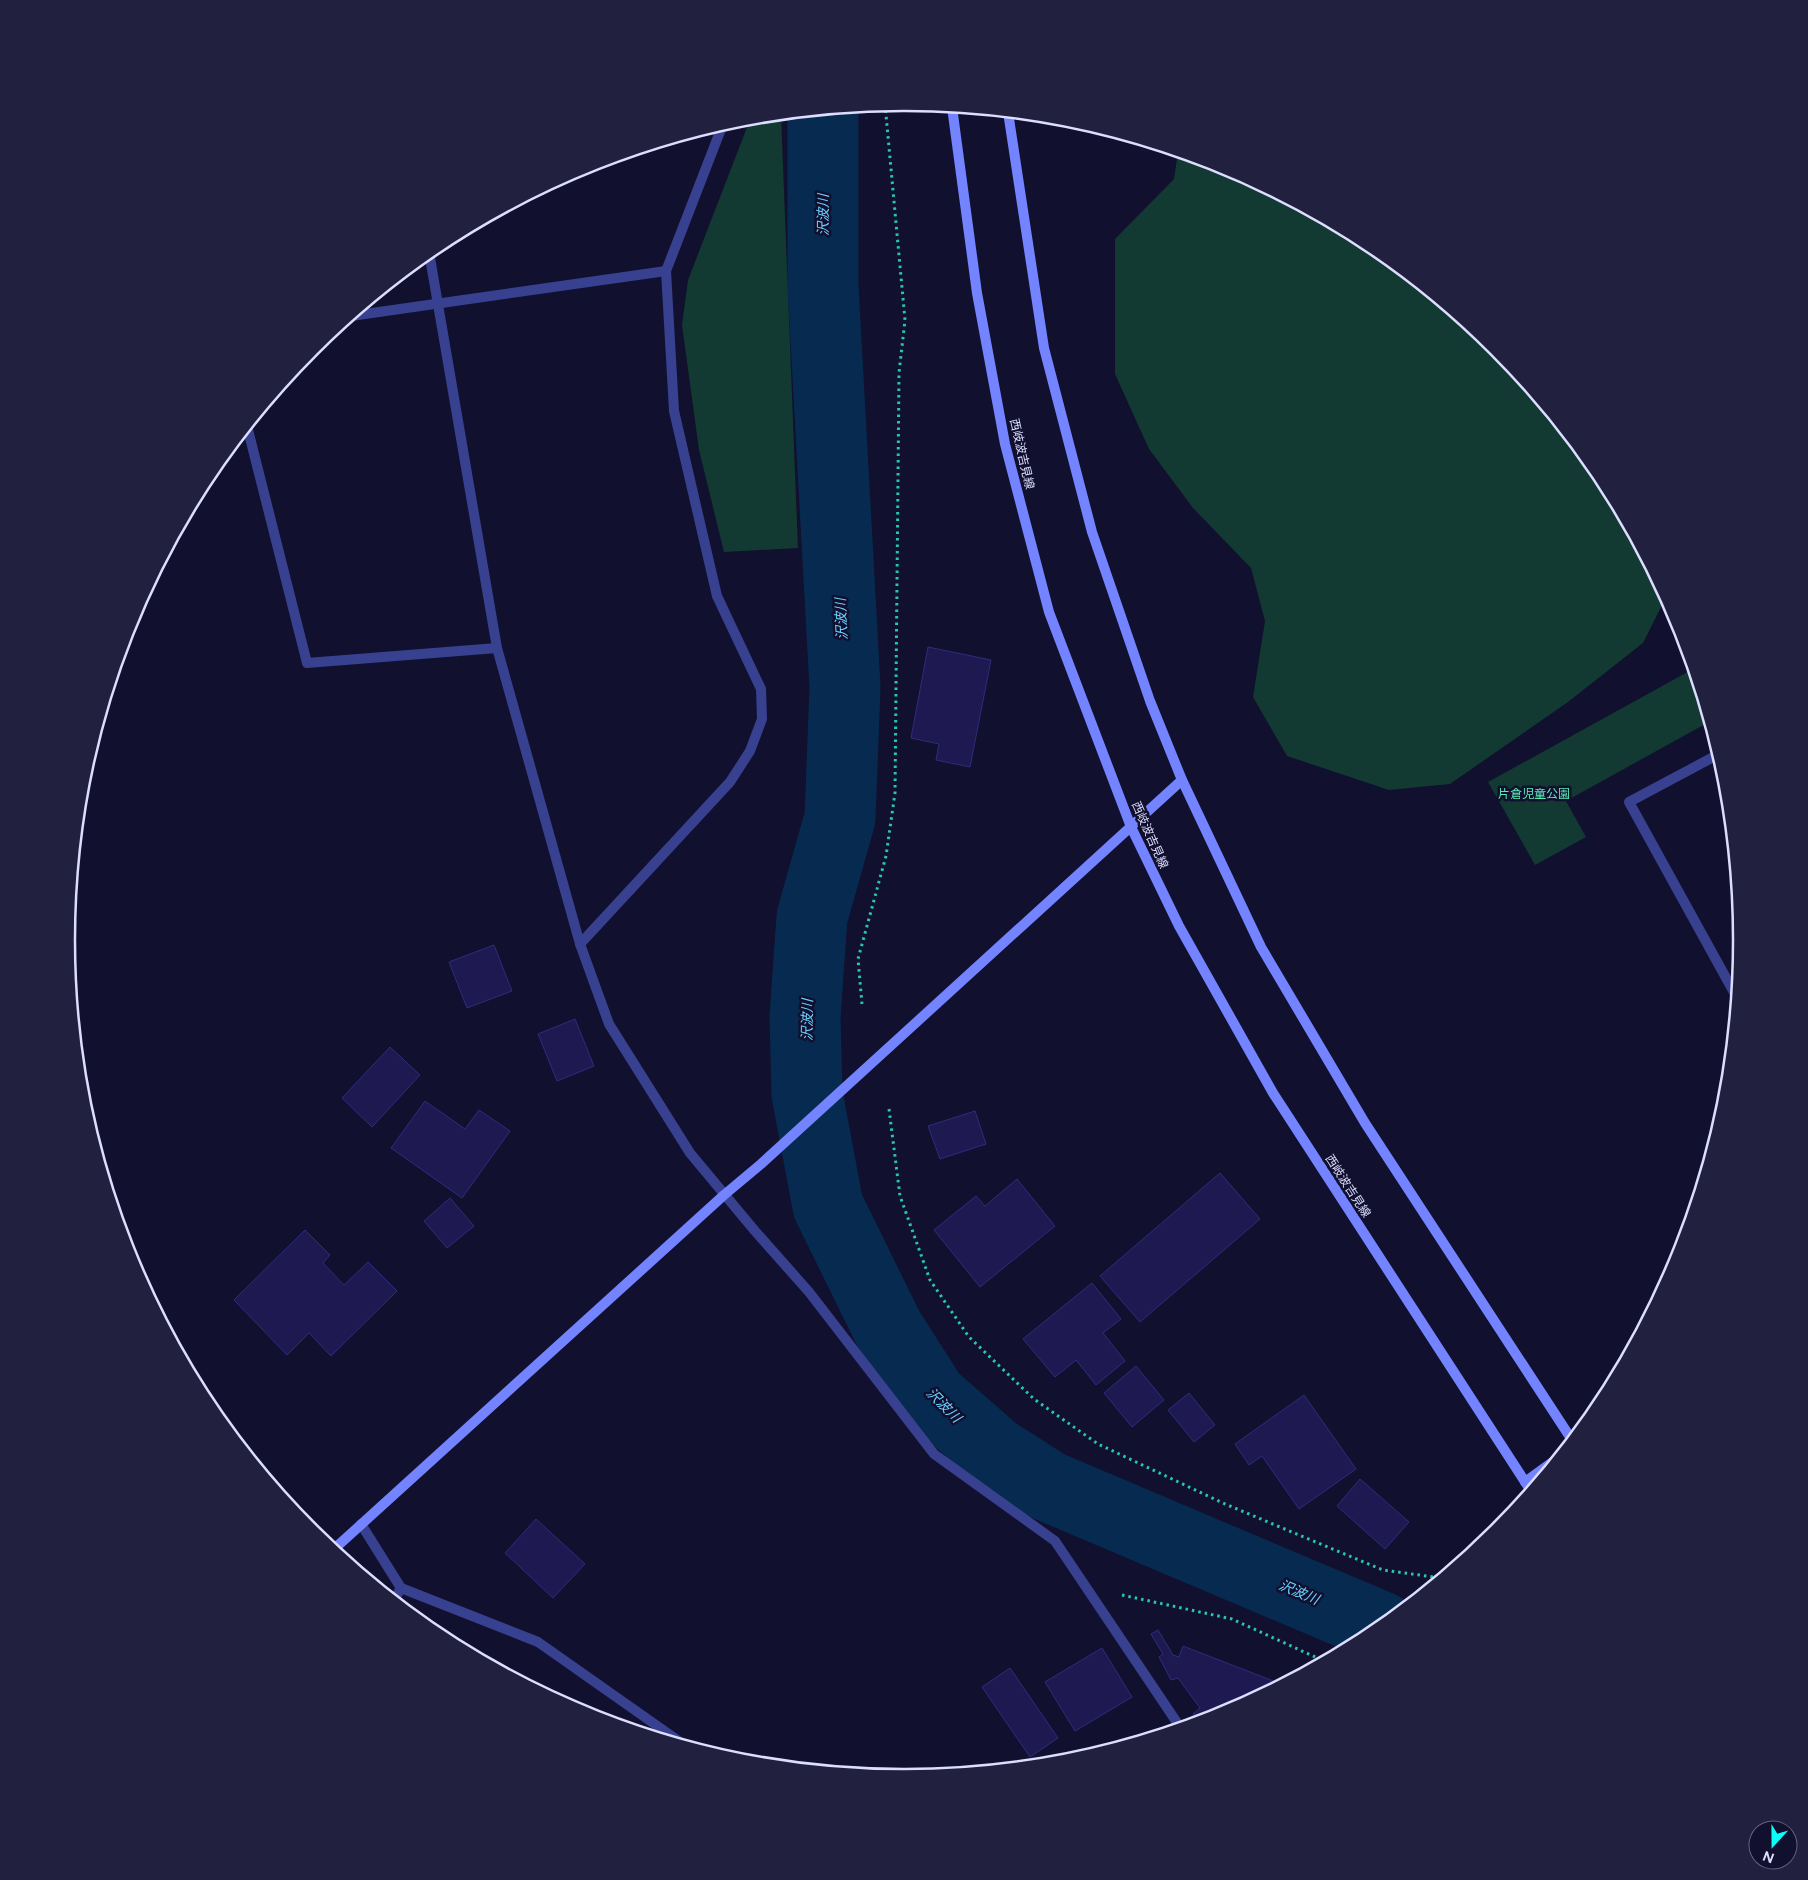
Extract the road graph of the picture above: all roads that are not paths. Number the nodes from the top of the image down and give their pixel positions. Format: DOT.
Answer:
graph roads {
  1 [pos="953,113"];
  2 [pos="1009,118"];
  3 [pos="720,132"];
  4 [pos="430,260"];
  5 [pos="666,271"];
  6 [pos="438,304"];
  7 [pos="360,315"];
  8 [pos="249,432"];
  9 [pos="497,648"];
  10 [pos="1712,758"];
  11 [pos="1182,780"];
  12 [pos="1131,827"];
  13 [pos="580,944"];
  14 [pos="1731,987"];
  15 [pos="724,1195"];
  16 [pos="1569,1435"];
  17 [pos="1528,1486"];
  18 [pos="361,1524"];
  19 [pos="338,1545"];
  20 [pos="401,1588"];
  21 [pos="396,1596"];
  22 [pos="1177,1722"];
  23 [pos="670,1735"];
  1 -- 12 [label="main road, 西岐波吉見線"];
  2 -- 11 [label="main road"];
  3 -- 5 [label="street"];
  4 -- 6 [label="street"];
  5 -- 6 [label="street"];
  5 -- 13 [label="street"];
  6 -- 7 [label="street"];
  6 -- 9 [label="street"];
  8 -- 9 [label="street"];
  9 -- 13 [label="street"];
  10 -- 14 [label="street"];
  11 -- 12 [label="main road"];
  11 -- 16 [label="main road"];
  12 -- 15 [label="main road"];
  12 -- 17 [label="main road, 西岐波吉見線"];
  13 -- 15 [label="street"];
  15 -- 18 [label="main road"];
  15 -- 22 [label="street"];
  18 -- 19 [label="main road"];
  18 -- 20 [label="street"];
  20 -- 21 [label="street"];
  20 -- 23 [label="street"];
}
